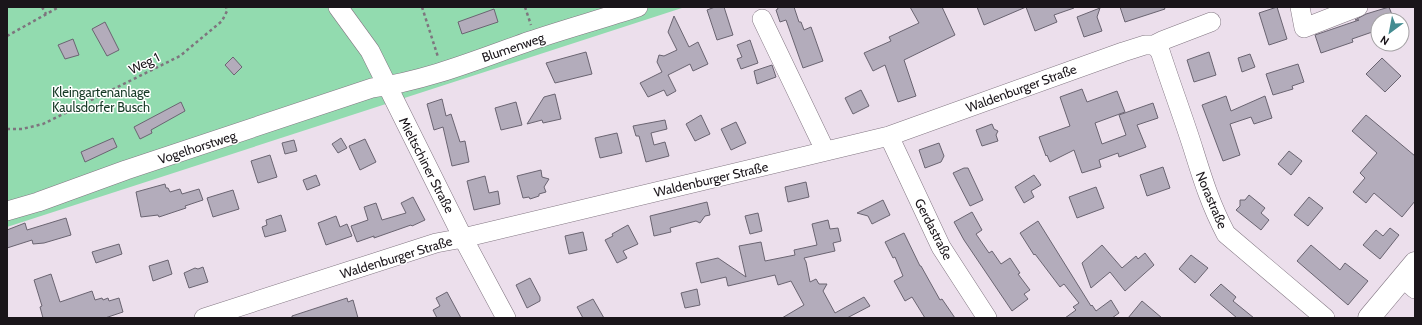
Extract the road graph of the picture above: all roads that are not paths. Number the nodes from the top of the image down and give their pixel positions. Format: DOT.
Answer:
graph roads {
  1 [pos="338,7"];
  2 [pos="638,7"];
  3 [pos="1300,7"];
  4 [pos="1358,7"];
  5 [pos="762,18"];
  6 [pos="1211,22"];
  7 [pos="1154,45"];
  8 [pos="390,92"];
  9 [pos="889,136"];
  10 [pos="824,151"];
  11 [pos="7,211"];
  12 [pos="463,238"];
  13 [pos="1411,277"];
  14 [pos="204,318"];
  15 [pos="506,318"];
  16 [pos="987,318"];
  17 [pos="1325,318"];
  18 [pos="1369,318"];
  1 -- 8 [label="street, Mieltschiner Straße"];
  2 -- 8 [label="street, Blumenweg"];
  3 -- 4 [label="street"];
  5 -- 10 [label="street"];
  6 -- 7 [label="street, Waldenburger Straße"];
  7 -- 9 [label="street, Waldenburger Straße"];
  7 -- 17 [label="street, Norastraße"];
  8 -- 11 [label="street, Vogelhorstweg"];
  8 -- 12 [label="street, Mieltschiner Straße"];
  9 -- 10 [label="street, Waldenburger Straße"];
  9 -- 16 [label="street, Gerdastraße"];
  10 -- 12 [label="street, Waldenburger Straße"];
  12 -- 14 [label="street, Waldenburger Straße"];
  12 -- 15 [label="street, Mieltschiner Straße"];
  13 -- 18 [label="main road"];
}
